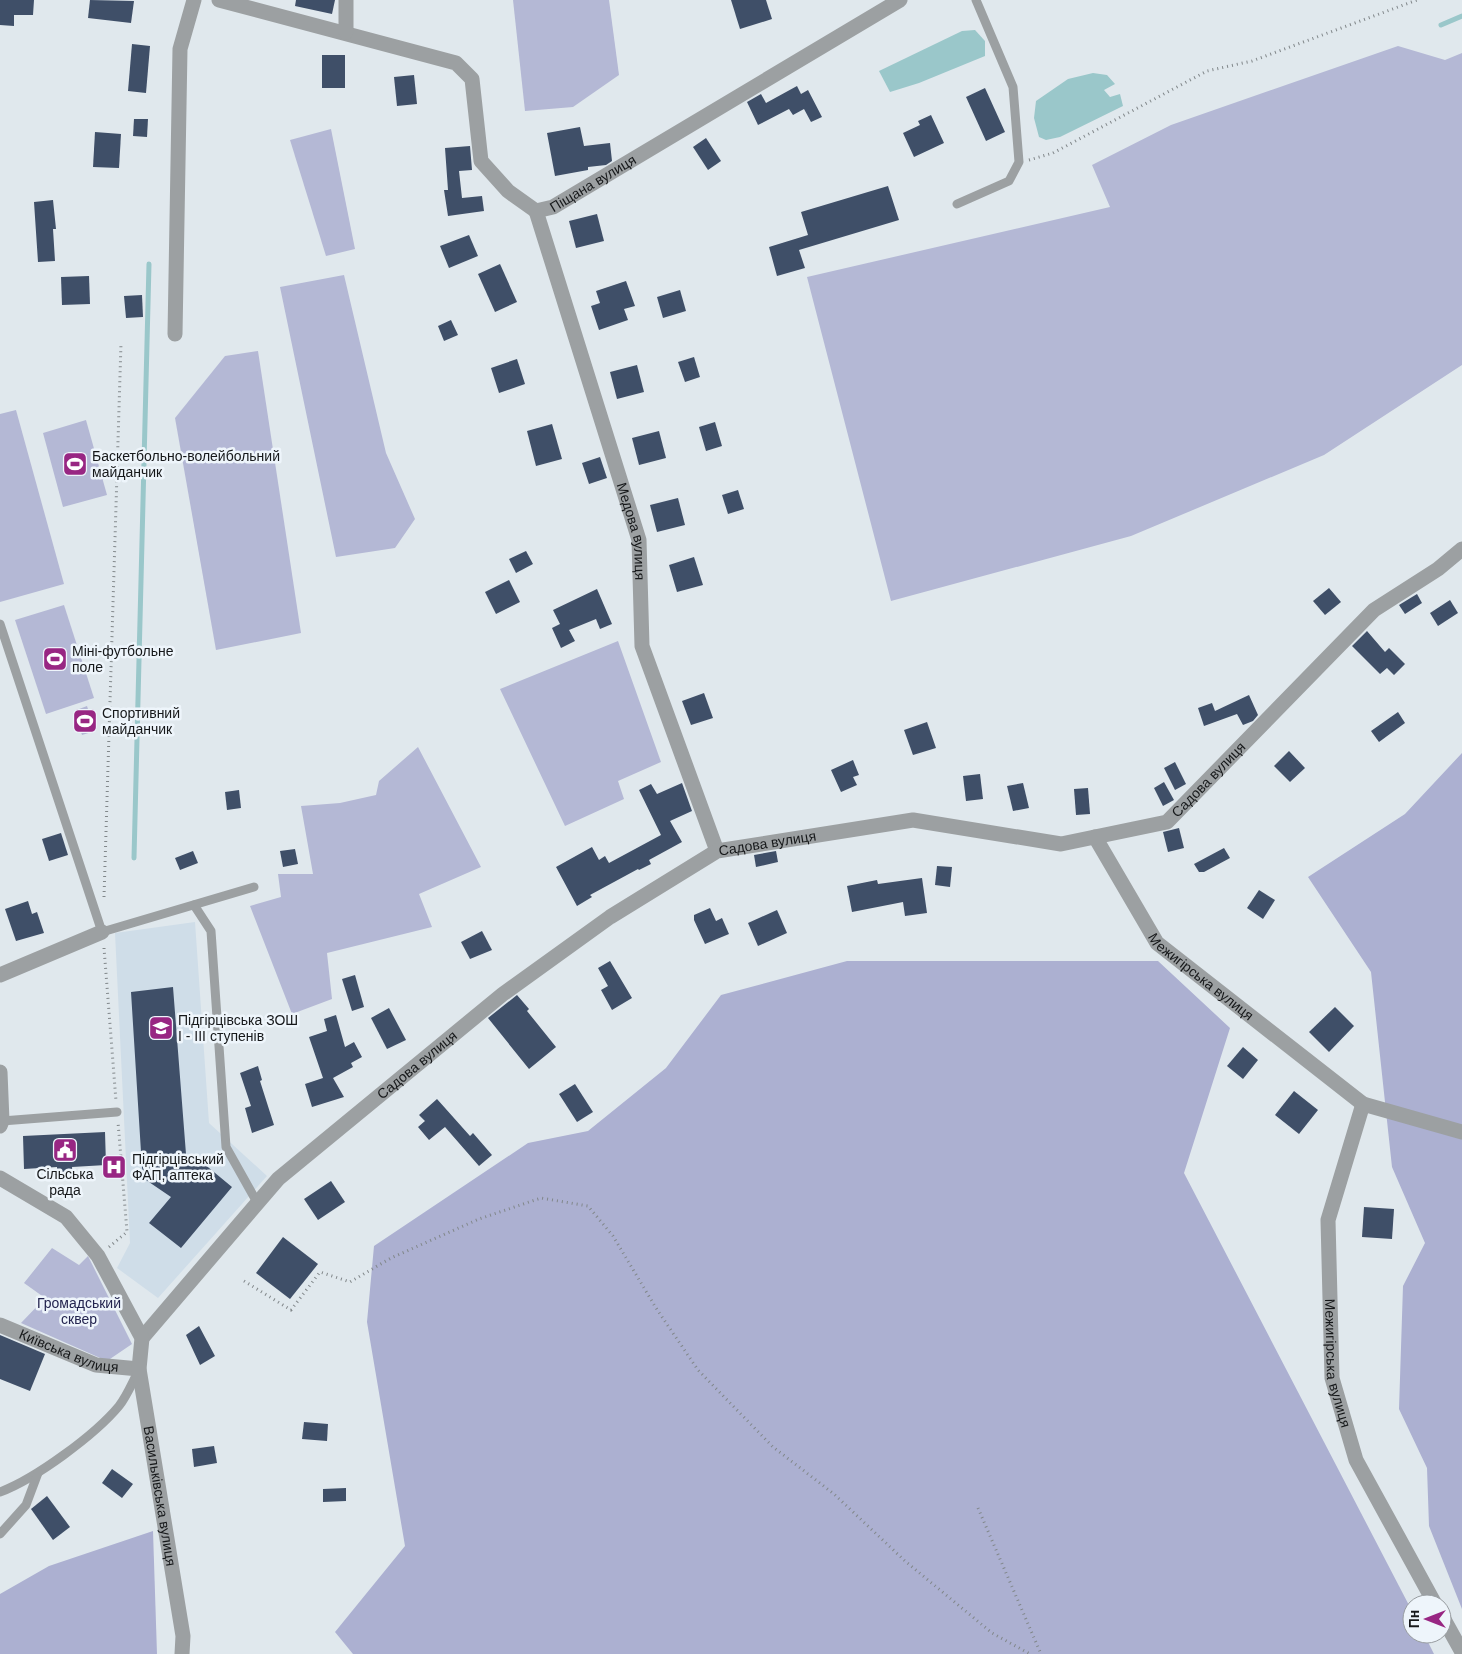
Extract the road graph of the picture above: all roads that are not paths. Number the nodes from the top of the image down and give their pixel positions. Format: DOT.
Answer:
graph roads {
  1 [pos="194,0"];
  2 [pos="218,0"];
  3 [pos="346,0"];
  4 [pos="900,0"];
  5 [pos="976,0"];
  6 [pos="346,32"];
  7 [pos="956,204"];
  8 [pos="536,211"];
  9 [pos="175,334"];
  10 [pos="1462,549"];
  11 [pos="0,624"];
  12 [pos="1095,837"];
  13 [pos="717,851"];
  14 [pos="254,887"];
  15 [pos="194,905"];
  16 [pos="102,932"];
  17 [pos="0,975"];
  18 [pos="0,1072"];
  19 [pos="1363,1104"];
  20 [pos="117,1112"];
  21 [pos="1,1124"];
  22 [pos="1462,1132"];
  23 [pos="0,1178"];
  24 [pos="258,1204"];
  25 [pos="0,1325"];
  26 [pos="142,1338"];
  27 [pos="140,1369"];
  28 [pos="38,1473"];
  29 [pos="0,1492"];
  30 [pos="0,1534"];
  31 [pos="1430,1594"];
  32 [pos="1452,1634"];
  33 [pos="1462,1652"];
  34 [pos="182,1654"];
  1 -- 9 [label="street"];
  2 -- 6 [label="street, Піщана вулиця"];
  3 -- 6 [label="street"];
  4 -- 8 [label="street, Піщана вулиця"];
  5 -- 7 [label="lane"];
  6 -- 8 [label="street, Піщана вулиця"];
  8 -- 13 [label="street, Медова вулиця"];
  10 -- 12 [label="street, Садова вулиця"];
  11 -- 16 [label="lane"];
  12 -- 13 [label="street, Садова вулиця"];
  12 -- 19 [label="street, Межигірська вулиця"];
  13 -- 24 [label="street, Садова вулиця"];
  14 -- 15 [label="lane"];
  15 -- 16 [label="lane"];
  15 -- 24 [label="lane"];
  16 -- 17 [label="street"];
  18 -- 21 [label="street"];
  19 -- 22 [label="street, Межигірська вулиця"];
  19 -- 31 [label="street, Межигірська вулиця"];
  20 -- 21 [label="lane"];
  23 -- 26 [label="street"];
  24 -- 26 [label="street, Садова вулиця"];
  25 -- 27 [label="street, Київська вулиця"];
  26 -- 27 [label="street, Васильківська вулиця"];
  27 -- 28 [label="lane"];
  27 -- 34 [label="street, Васильківська вулиця"];
  28 -- 29 [label="lane"];
  28 -- 30 [label="lane"];
  32 -- 33 [label="street"];
}
